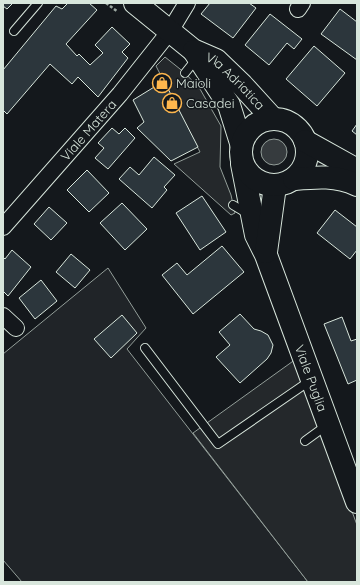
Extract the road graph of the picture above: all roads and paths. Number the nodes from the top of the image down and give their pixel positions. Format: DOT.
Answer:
graph roads {
  1 [pos="38,3"];
  2 [pos="106,3"];
  3 [pos="187,3"];
  4 [pos="129,10"];
  5 [pos="14,31"];
  6 [pos="170,32"];
  7 [pos="192,60"];
  8 [pos="272,119"];
  9 [pos="305,141"];
  10 [pos="242,154"];
  11 [pos="357,170"];
  12 [pos="285,182"];
  13 [pos="357,185"];
  14 [pos="233,205"];
  15 [pos="252,216"];
  16 [pos="3,227"];
  17 [pos="266,255"];
  18 [pos="3,316"];
  19 [pos="16,328"];
  20 [pos="145,348"];
  21 [pos="312,380"];
  22 [pos="328,424"];
  23 [pos="305,442"];
  24 [pos="357,502"];
  1 -- 5 [label="lane"];
  2 -- 4 [label="path"];
  3 -- 6 [label="street, Viale Matera"];
  4 -- 6 [label="main road, Via Adriatica"];
  6 -- 7 [label="main road, Via Adriatica"];
  6 -- 16 [label="street, Viale Matera"];
  7 -- 8 [label="main road, Via Adriatica"];
  7 -- 10 [label="main road, Via Adriatica"];
  8 -- 9 [label="main road"];
  8 -- 10 [label="main road"];
  9 -- 11 [label="main road"];
  9 -- 12 [label="main road"];
  10 -- 12 [label="main road"];
  10 -- 15 [label="main road, Viale Puglia"];
  12 -- 13 [label="main road"];
  12 -- 17 [label="main road, Viale Puglia"];
  14 -- 15 [label="lane"];
  15 -- 17 [label="main road, Viale Puglia"];
  17 -- 21 [label="main road, Viale Puglia"];
  18 -- 19 [label="street"];
  20 -- 21 [label="lane"];
  21 -- 22 [label="main road, Viale Puglia"];
  22 -- 23 [label="lane"];
  22 -- 24 [label="main road, Viale Puglia"];
}
